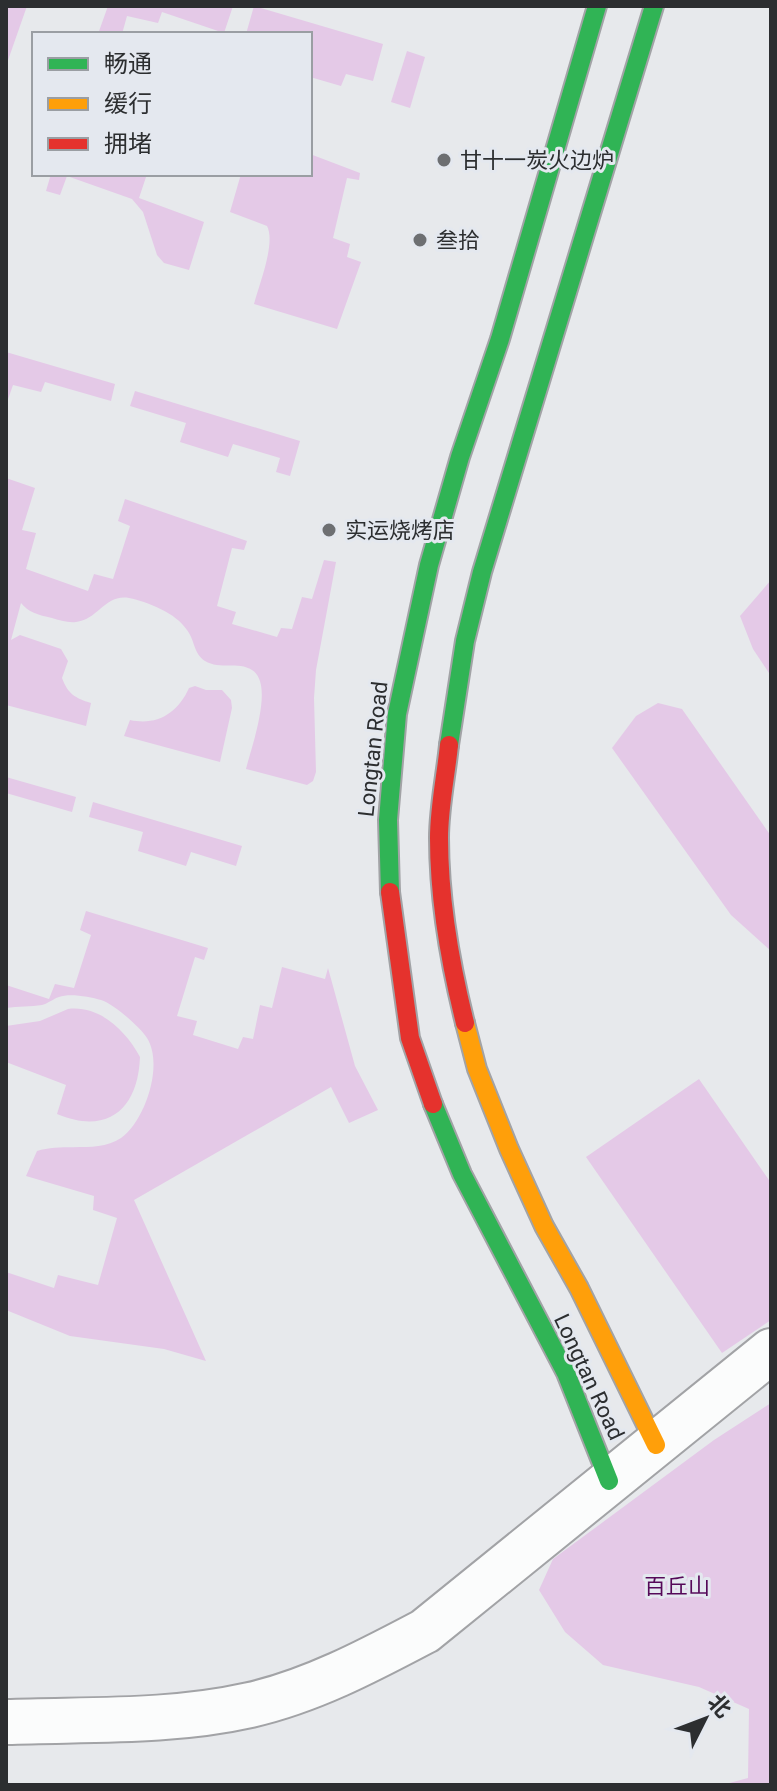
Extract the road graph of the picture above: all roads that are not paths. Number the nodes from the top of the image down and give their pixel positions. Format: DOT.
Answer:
graph roads {
  1 [pos="597,6"];
  2 [pos="654,6"];
  3 [pos="771,1351"];
  4 [pos="656,1445"];
  5 [pos="609,1481"];
  6 [pos="6,1722"];
  1 -- 5 [label="main road, Longtan Road"];
  2 -- 4 [label="main road, Longtan Road"];
  3 -- 4 [label="street"];
  4 -- 5 [label="street"];
  5 -- 6 [label="street"];
}
